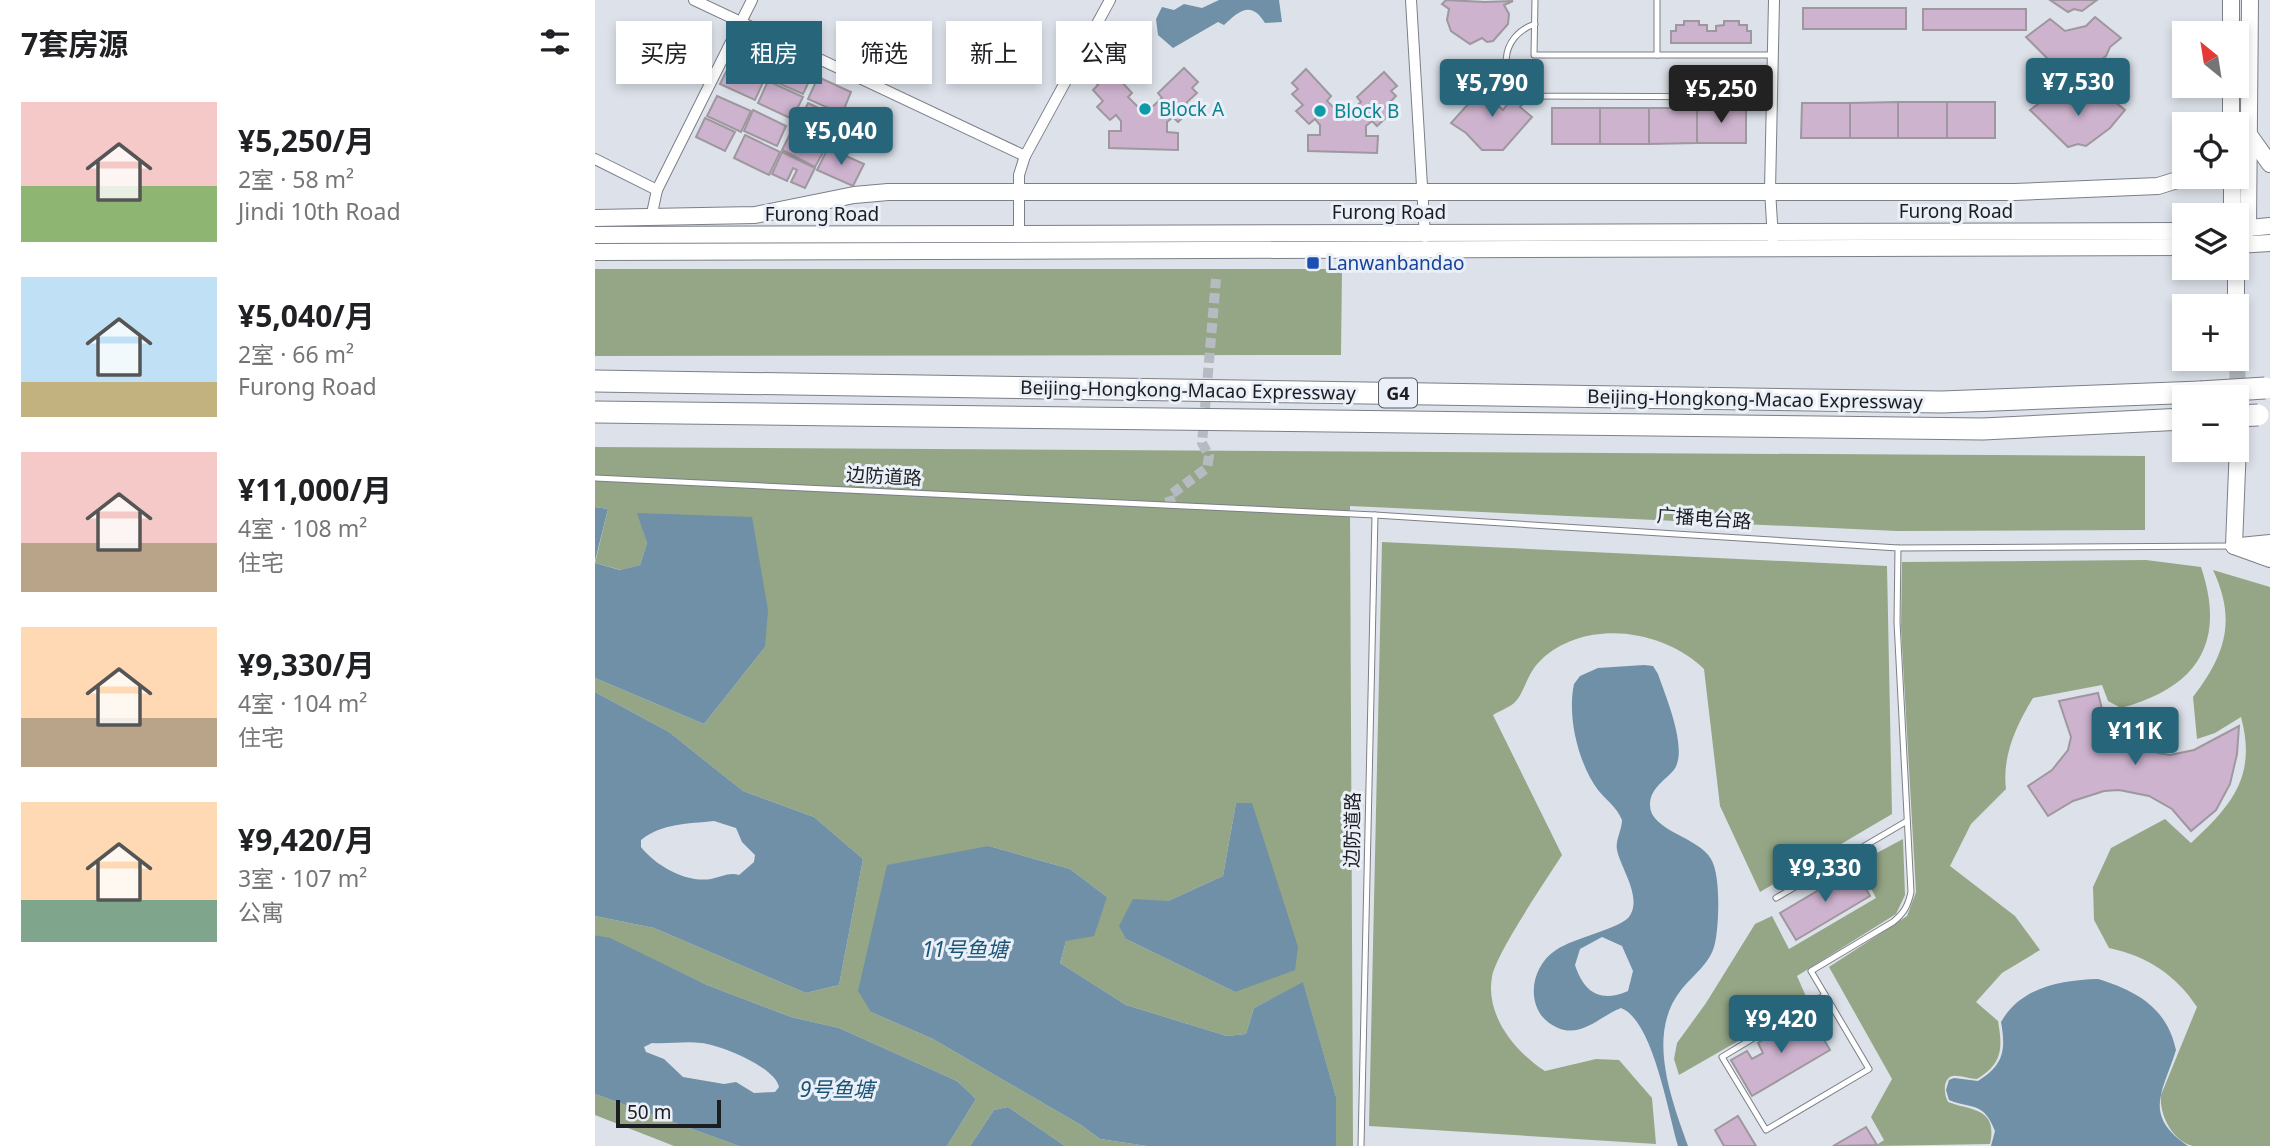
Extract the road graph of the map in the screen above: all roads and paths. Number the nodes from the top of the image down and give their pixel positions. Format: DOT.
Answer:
graph roads {
  1 [pos="694,0"];
  2 [pos="752,0"];
  3 [pos="1411,0"];
  4 [pos="1535,0"];
  5 [pos="1657,0"];
  6 [pos="1774,0"];
  7 [pos="2231,0"];
  8 [pos="2251,0"];
  9 [pos="1105,2"];
  10 [pos="739,21"];
  11 [pos="742,21"];
  12 [pos="2231,21"];
  13 [pos="1535,24"];
  14 [pos="726,52"];
  15 [pos="1657,55"];
  16 [pos="1773,55"];
  17 [pos="822,60"];
  18 [pos="1772,97"];
  19 [pos="2249,134"];
  20 [pos="1025,156"];
  21 [pos="595,159"];
  22 [pos="2270,164"];
  23 [pos="2172,182"];
  24 [pos="657,190"];
  25 [pos="1423,190"];
  26 [pos="1770,190"];
  27 [pos="1019,191"];
  28 [pos="740,216"];
  29 [pos="595,218"];
  30 [pos="651,218"];
  31 [pos="2270,226"];
  32 [pos="2249,228"];
  33 [pos="2172,231"];
  34 [pos="703,235"];
  35 [pos="769,235"];
  36 [pos="595,236"];
  37 [pos="1773,241"];
  38 [pos="1425,242"];
  39 [pos="1019,243"];
  40 [pos="2270,243"];
  41 [pos="2249,244"];
  42 [pos="2172,247"];
  43 [pos="595,252"];
  44 [pos="595,380"];
  45 [pos="2267,388"];
  46 [pos="595,412"];
  47 [pos="2172,420"];
  48 [pos="2237,462"];
  49 [pos="595,478"];
  50 [pos="1172,506"];
  51 [pos="1375,515"];
  52 [pos="2270,543"];
  53 [pos="2234,546"];
  54 [pos="1898,548"];
  55 [pos="2270,559"];
  56 [pos="1907,821"];
  57 [pos="1776,898"];
  58 [pos="1825,995"];
  59 [pos="1361,1146"];
  1 -- 10 [label="street"];
  2 -- 11 [label="street"];
  3 -- 25 [label="street"];
  4 -- 13 [label="lane"];
  5 -- 15 [label="lane"];
  6 -- 16 [label="street"];
  7 -- 12 [label="main road"];
  8 -- 19 [label="main road"];
  9 -- 20 [label="street"];
  13 -- 15 [label="lane"];
  13 -- 18 [label="lane"];
  14 -- 24 [label="street"];
  15 -- 16 [label="lane"];
  16 -- 18 [label="street"];
  17 -- 20 [label="street"];
  18 -- 26 [label="street"];
  19 -- 22 [label="main road"];
  20 -- 27 [label="street"];
  21 -- 24 [label="street"];
  23 -- 26 [label="main road"];
  24 -- 30 [label="street"];
  25 -- 26 [label="main road"];
  25 -- 27 [label="main road"];
  25 -- 38 [label="street"];
  26 -- 37 [label="street"];
  27 -- 28 [label="main road"];
  27 -- 39 [label="street"];
  28 -- 30 [label="main road"];
  28 -- 34 [label="main road"];
  28 -- 35 [label="main road"];
  29 -- 30 [label="main road"];
  31 -- 32 [label="main road"];
  33 -- 37 [label="main road, Furong Road"];
  34 -- 35 [label="main road, Furong Road"];
  34 -- 36 [label="main road, Furong Road"];
  35 -- 39 [label="main road, Furong Road"];
  37 -- 38 [label="main road, Furong Road"];
  37 -- 42 [label="main road, Furong Road"];
  38 -- 39 [label="main road, Furong Road"];
  39 -- 43 [label="main road, Furong Road"];
  40 -- 41 [label="main road"];
  44 -- 45 [label="highway, Beijing-Hongkong-Macao Expressway / G4, bridge"];
  46 -- 47 [label="highway, Beijing-Hongkong-Macao Expressway / G4"];
  48 -- 53 [label="main road"];
  49 -- 50 [label="lane, 边防道路"];
  50 -- 51 [label="lane, 广播电台路"];
  51 -- 54 [label="lane, 广播电台路"];
  51 -- 59 [label="lane, 边防道路"];
  52 -- 53 [label="main road"];
  53 -- 54 [label="lane, 广播电台路"];
  53 -- 55 [label="main road"];
  54 -- 56 [label="lane"];
  56 -- 57 [label="lane"];
  56 -- 58 [label="lane"];
  58 -- 58 [label="lane"];
}
